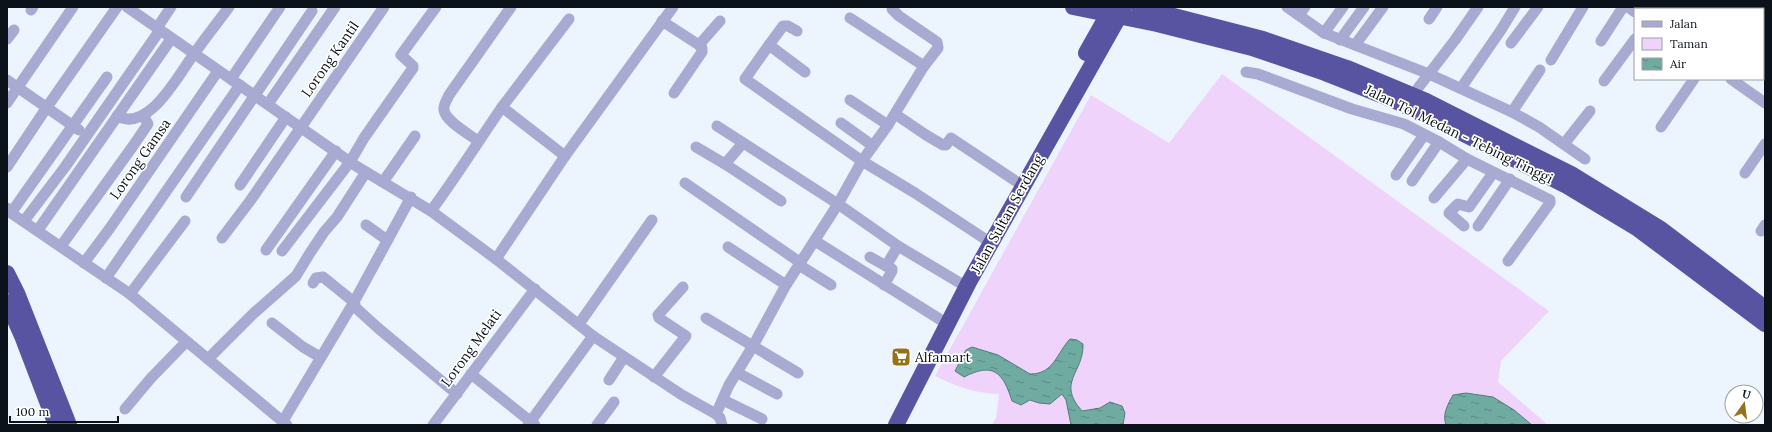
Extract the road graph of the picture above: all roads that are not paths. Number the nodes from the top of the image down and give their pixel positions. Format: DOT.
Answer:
graph roads {
  1 [pos="73,7"];
  2 [pos="117,7"];
  3 [pos="127,7"];
  4 [pos="171,7"];
  5 [pos="230,7"];
  6 [pos="280,7"];
  7 [pos="335,7"];
  8 [pos="384,7"];
  9 [pos="436,7"];
  10 [pos="511,7"];
  11 [pos="673,7"];
  12 [pos="1112,7"];
  13 [pos="1125,7"];
  14 [pos="1138,7"];
  15 [pos="1287,7"];
  16 [pos="1343,7"];
  17 [pos="1364,7"];
  18 [pos="1383,7"];
  19 [pos="1437,7"];
  20 [pos="1478,7"];
  21 [pos="1514,7"];
  22 [pos="1538,7"];
  23 [pos="1584,7"];
  24 [pos="1623,7"];
  25 [pos="1078,8"];
  26 [pos="892,9"];
  27 [pos="312,11"];
  28 [pos="1302,11"];
  29 [pos="1157,17"];
  30 [pos="850,18"];
  31 [pos="569,19"];
  32 [pos="1429,19"];
  33 [pos="662,21"];
  34 [pos="720,21"];
  35 [pos="158,29"];
  36 [pos="14,30"];
  37 [pos="797,31"];
  38 [pos="1324,33"];
  39 [pos="7,39"];
  40 [pos="171,39"];
  41 [pos="1340,40"];
  42 [pos="1634,40"];
  43 [pos="1601,41"];
  44 [pos="1510,43"];
  45 [pos="699,45"];
  46 [pos="769,45"];
  47 [pos="1355,45"];
  48 [pos="193,54"];
  49 [pos="1551,60"];
  50 [pos="924,66"];
  51 [pos="1540,70"];
  52 [pos="218,71"];
  53 [pos="805,72"];
  54 [pos="1246,72"];
  55 [pos="1429,74"];
  56 [pos="107,77"];
  57 [pos="7,80"];
  58 [pos="1693,80"];
  59 [pos="1732,80"];
  60 [pos="1604,81"];
  61 [pos="236,82"];
  62 [pos="17,87"];
  63 [pos="1418,88"];
  64 [pos="1460,88"];
  65 [pos="674,93"];
  66 [pos="1070,94"];
  67 [pos="254,95"];
  68 [pos="850,100"];
  69 [pos="1765,102"];
  70 [pos="7,103"];
  71 [pos="269,104"];
  72 [pos="47,107"];
  73 [pos="502,107"];
  74 [pos="1590,111"];
  75 [pos="1512,112"];
  76 [pos="894,114"];
  77 [pos="143,115"];
  78 [pos="117,116"];
  79 [pos="286,117"];
  80 [pos="841,123"];
  81 [pos="888,125"];
  82 [pos="74,126"];
  83 [pos="717,126"];
  84 [pos="301,127"];
  85 [pos="1661,127"];
  86 [pos="1424,135"];
  87 [pos="86,136"];
  88 [pos="415,136"];
  89 [pos="478,141"];
  90 [pos="1439,142"];
  91 [pos="743,143"];
  92 [pos="1564,144"];
  93 [pos="1765,144"];
  94 [pos="873,146"];
  95 [pos="696,147"];
  96 [pos="336,151"];
  97 [pos="565,156"];
  98 [pos="1467,159"];
  99 [pos="1585,159"];
  100 [pos="862,161"];
  101 [pos="350,162"];
  102 [pos="725,164"];
  103 [pos="7,167"];
  104 [pos="366,172"];
  105 [pos="1493,172"];
  106 [pos="1745,172"];
  107 [pos="1396,175"];
  108 [pos="1510,179"];
  109 [pos="1412,181"];
  110 [pos="383,182"];
  111 [pos="1017,182"];
  112 [pos="685,183"];
  113 [pos="240,185"];
  114 [pos="186,197"];
  115 [pos="410,197"];
  116 [pos="1434,198"];
  117 [pos="782,201"];
  118 [pos="838,204"];
  119 [pos="9,210"];
  120 [pos="431,211"];
  121 [pos="652,220"];
  122 [pos="24,221"];
  123 [pos="185,221"];
  124 [pos="366,225"];
  125 [pos="1464,226"];
  126 [pos="1478,226"];
  127 [pos="38,230"];
  128 [pos="222,238"];
  129 [pos="985,239"];
  130 [pos="387,240"];
  131 [pos="814,241"];
  132 [pos="61,246"];
  133 [pos="898,246"];
  134 [pos="728,247"];
  135 [pos="266,250"];
  136 [pos="282,251"];
  137 [pos="870,257"];
  138 [pos="496,259"];
  139 [pos="1508,261"];
  140 [pos="84,263"];
  141 [pos="800,264"];
  142 [pos="886,266"];
  143 [pos="7,273"];
  144 [pos="106,278"];
  145 [pos="313,283"];
  146 [pos="960,283"];
  147 [pos="831,284"];
  148 [pos="786,285"];
  149 [pos="884,285"];
  150 [pos="683,287"];
  151 [pos="534,289"];
  152 [pos="130,294"];
  153 [pos="7,302"];
  154 [pos="354,302"];
  155 [pos="1755,306"];
  156 [pos="706,318"];
  157 [pos="941,320"];
  158 [pos="272,323"];
  159 [pos="579,324"];
  160 [pos="1765,324"];
  161 [pos="593,336"];
  162 [pos="186,342"];
  163 [pos="753,346"];
  164 [pos="320,357"];
  165 [pos="624,357"];
  166 [pos="208,359"];
  167 [pos="738,373"];
  168 [pos="798,373"];
  169 [pos="472,374"];
  170 [pos="654,377"];
  171 [pos="609,380"];
  172 [pos="457,394"];
  173 [pos="777,394"];
  174 [pos="723,400"];
  175 [pos="614,402"];
  176 [pos="125,409"];
  177 [pos="716,414"];
  178 [pos="762,419"];
  179 [pos="285,423"];
  180 [pos="531,424"];
  181 [pos="56,425"];
  182 [pos="69,425"];
  183 [pos="433,425"];
  184 [pos="596,425"];
  185 [pos="722,425"];
  186 [pos="889,425"];
  187 [pos="896,425"];
  1 -- 62 [label="street"];
  2 -- 72 [label="street"];
  3 -- 35 [label="street"];
  4 -- 35 [label="street"];
  5 -- 48 [label="street"];
  6 -- 61 [label="street"];
  7 -- 71 [label="street"];
  8 -- 84 [label="street, Lorong Kantil"];
  9 -- 101 [label="street"];
  10 -- 89 [label="street"];
  11 -- 33 [label="street"];
  12 -- 66 [label="highway, Jalan Sultan Serdang"];
  13 -- 66 [label="highway, Jalan Sultan Serdang"];
  14 -- 29 [label="highway, Jalan Tol Medan - Tebing Tinggi"];
  15 -- 28 [label="street"];
  16 -- 38 [label="street"];
  17 -- 41 [label="street"];
  18 -- 47 [label="street"];
  19 -- 32 [label="street"];
  20 -- 55 [label="street"];
  21 -- 64 [label="street"];
  22 -- 44 [label="street"];
  23 -- 49 [label="street"];
  24 -- 43 [label="street"];
  25 -- 29 [label="highway, Jalan Tol Medan - Tebing Tinggi"];
  26 -- 50 [label="street"];
  27 -- 67 [label="street"];
  28 -- 38 [label="street"];
  29 -- 155 [label="highway, Jalan Tol Medan - Tebing Tinggi"];
  30 -- 50 [label="street"];
  31 -- 73 [label="street"];
  33 -- 45 [label="street"];
  33 -- 97 [label="street"];
  34 -- 45 [label="street"];
  35 -- 40 [label="street"];
  35 -- 87 [label="street"];
  36 -- 39 [label="street"];
  37 -- 46 [label="street"];
  38 -- 41 [label="street"];
  40 -- 48 [label="street"];
  40 -- 78 [label="street"];
  41 -- 47 [label="street"];
  42 -- 60 [label="street"];
  45 -- 65 [label="street"];
  46 -- 53 [label="street"];
  46 -- 100 [label="street"];
  47 -- 55 [label="street"];
  48 -- 52 [label="street"];
  48 -- 77 [label="street"];
  50 -- 76 [label="street"];
  51 -- 75 [label="street"];
  52 -- 61 [label="street"];
  52 -- 140 [label="street, Lorong Gamsa"];
  54 -- 86 [label="street"];
  55 -- 63 [label="street"];
  55 -- 64 [label="street"];
  56 -- 82 [label="street"];
  57 -- 62 [label="street"];
  58 -- 85 [label="street"];
  59 -- 69 [label="street"];
  61 -- 67 [label="street"];
  61 -- 144 [label="street"];
  62 -- 70 [label="street"];
  62 -- 72 [label="street"];
  64 -- 75 [label="street"];
  66 -- 111 [label="highway, Jalan Sultan Serdang"];
  66 -- 187 [label="highway, Jalan Sultan Serdang"];
  67 -- 71 [label="street"];
  67 -- 114 [label="street"];
  68 -- 81 [label="street"];
  71 -- 79 [label="street"];
  72 -- 82 [label="street"];
  72 -- 103 [label="street"];
  73 -- 89 [label="street"];
  73 -- 97 [label="street"];
  74 -- 92 [label="street"];
  75 -- 92 [label="street"];
  76 -- 81 [label="street"];
  76 -- 111 [label="street"];
  77 -- 78 [label="street"];
  77 -- 132 [label="street"];
  78 -- 127 [label="street"];
  79 -- 84 [label="street"];
  79 -- 113 [label="street"];
  80 -- 94 [label="street"];
  81 -- 94 [label="street"];
  82 -- 87 [label="street"];
  82 -- 119 [label="street"];
  83 -- 91 [label="street"];
  84 -- 96 [label="street"];
  84 -- 128 [label="street, Lorong Kantil"];
  86 -- 90 [label="street"];
  86 -- 107 [label="street"];
  87 -- 122 [label="street"];
  88 -- 110 [label="street"];
  89 -- 120 [label="street"];
  90 -- 98 [label="street"];
  90 -- 109 [label="street"];
  91 -- 102 [label="street"];
  91 -- 118 [label="street"];
  92 -- 99 [label="street"];
  93 -- 106 [label="street"];
  94 -- 100 [label="street"];
  95 -- 102 [label="street"];
  96 -- 101 [label="street"];
  96 -- 135 [label="street"];
  97 -- 138 [label="street"];
  98 -- 105 [label="street"];
  98 -- 116 [label="street"];
  100 -- 118 [label="street"];
  100 -- 129 [label="street"];
  101 -- 104 [label="street"];
  101 -- 136 [label="street"];
  102 -- 117 [label="street"];
  104 -- 110 [label="street"];
  104 -- 166 [label="street"];
  105 -- 108 [label="street"];
  105 -- 125 [label="street"];
  108 -- 126 [label="street"];
  108 -- 139 [label="street"];
  110 -- 115 [label="street"];
  111 -- 129 [label="highway, Jalan Sultan Serdang"];
  112 -- 141 [label="street"];
  115 -- 120 [label="street"];
  115 -- 130 [label="street"];
  118 -- 131 [label="street"];
  118 -- 133 [label="street"];
  119 -- 122 [label="street"];
  120 -- 138 [label="street"];
  121 -- 159 [label="street"];
  122 -- 127 [label="street"];
  123 -- 152 [label="street"];
  124 -- 130 [label="street"];
  127 -- 132 [label="street"];
  129 -- 146 [label="highway, Jalan Sultan Serdang"];
  130 -- 154 [label="street"];
  131 -- 141 [label="street"];
  131 -- 149 [label="street"];
  132 -- 140 [label="street"];
  133 -- 142 [label="street"];
  133 -- 146 [label="street"];
  134 -- 148 [label="street"];
  137 -- 142 [label="street"];
  138 -- 151 [label="street"];
  140 -- 144 [label="street"];
  141 -- 147 [label="street"];
  141 -- 148 [label="street"];
  142 -- 149 [label="street"];
  143 -- 182 [label="highway"];
  144 -- 152 [label="street"];
  145 -- 154 [label="street"];
  146 -- 157 [label="highway, Jalan Sultan Serdang"];
  148 -- 163 [label="street"];
  149 -- 157 [label="street"];
  150 -- 170 [label="street"];
  151 -- 159 [label="street"];
  151 -- 169 [label="street, Lorong Melati"];
  152 -- 162 [label="street"];
  153 -- 181 [label="highway"];
  154 -- 164 [label="street"];
  154 -- 172 [label="street"];
  155 -- 160 [label="highway, Jalan Tol Medan - Tebing Tinggi"];
  156 -- 163 [label="street"];
  157 -- 186 [label="highway, Jalan Sultan Serdang"];
  158 -- 164 [label="street"];
  159 -- 161 [label="street"];
  161 -- 165 [label="street"];
  161 -- 180 [label="street"];
  162 -- 166 [label="street"];
  162 -- 176 [label="street"];
  163 -- 167 [label="street"];
  163 -- 168 [label="street"];
  164 -- 179 [label="street"];
  165 -- 170 [label="street"];
  165 -- 171 [label="street"];
  166 -- 179 [label="street"];
  167 -- 173 [label="street"];
  167 -- 174 [label="street"];
  169 -- 172 [label="street, Lorong Melati"];
  169 -- 180 [label="street"];
  170 -- 177 [label="street"];
  172 -- 183 [label="street, Lorong Melati"];
  174 -- 177 [label="street"];
  174 -- 178 [label="street"];
  175 -- 184 [label="street"];
  177 -- 185 [label="street"];
}
